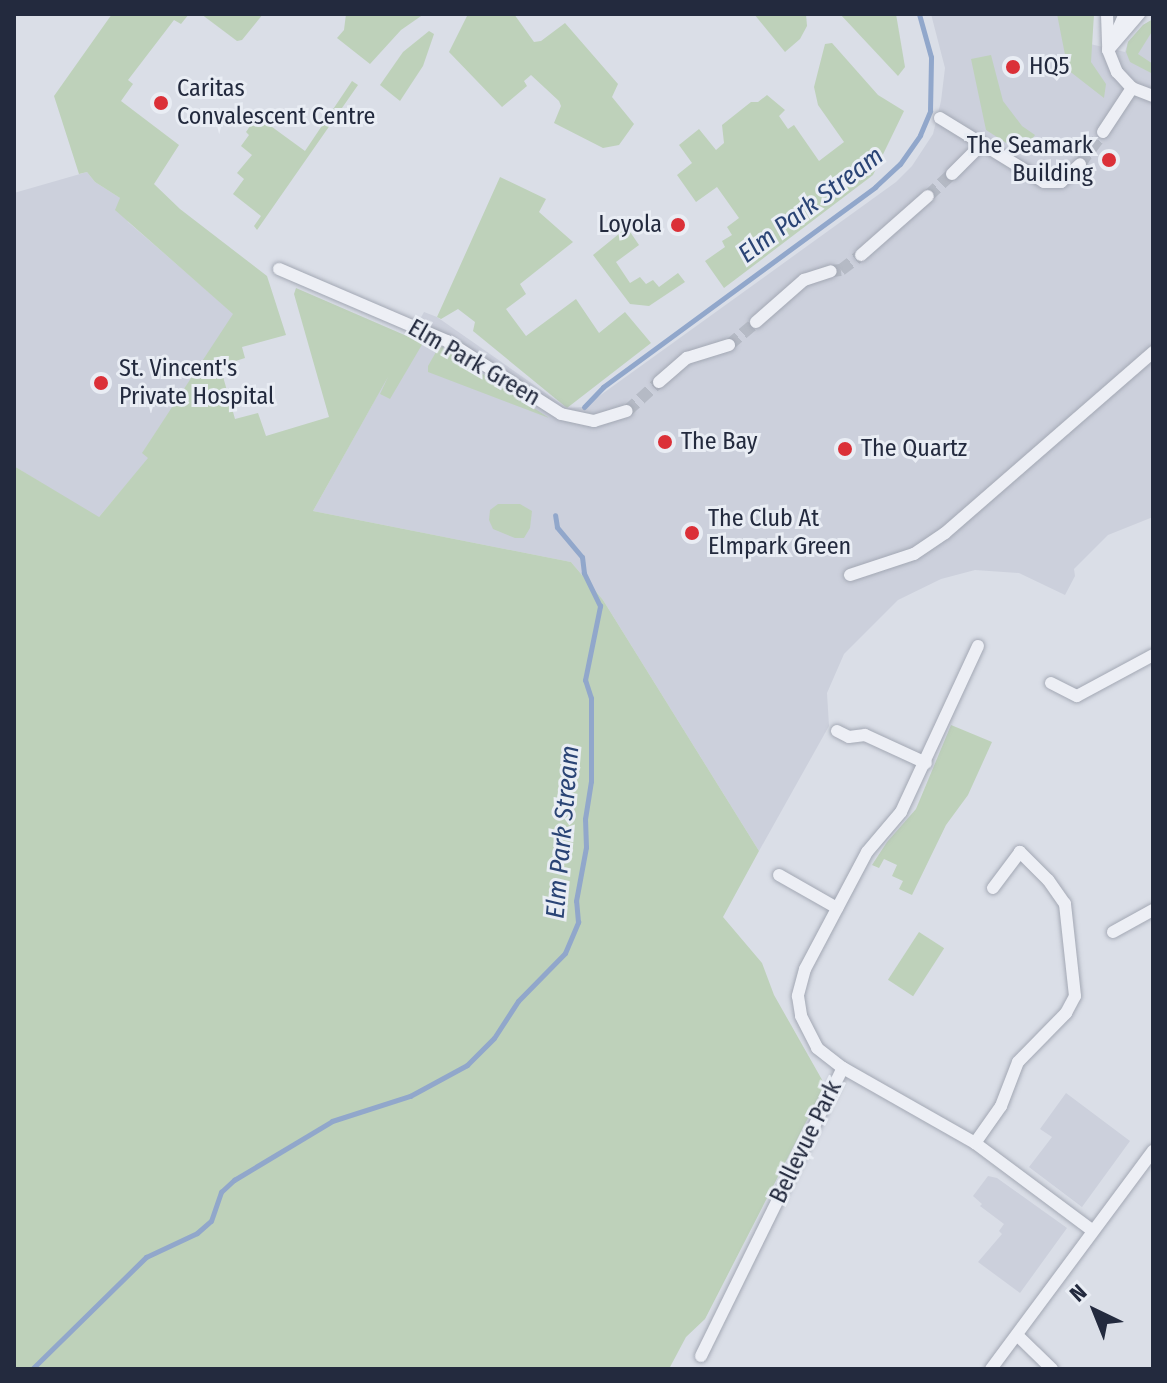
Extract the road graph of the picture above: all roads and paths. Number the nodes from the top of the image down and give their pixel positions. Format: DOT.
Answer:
graph roads {
  1 [pos="1107,14"];
  2 [pos="1125,14"];
  3 [pos="1139,14"];
  4 [pos="1108,50"];
  5 [pos="1132,88"];
  6 [pos="1153,96"];
  7 [pos="940,118"];
  8 [pos="1103,132"];
  9 [pos="982,144"];
  10 [pos="1080,164"];
  11 [pos="952,174"];
  12 [pos="928,196"];
  13 [pos="861,255"];
  14 [pos="279,269"];
  15 [pos="831,271"];
  16 [pos="756,322"];
  17 [pos="729,345"];
  18 [pos="1153,352"];
  19 [pos="659,382"];
  20 [pos="627,411"];
  21 [pos="850,575"];
  22 [pos="978,646"];
  23 [pos="1153,655"];
  24 [pos="1051,683"];
  25 [pos="837,731"];
  26 [pos="926,763"];
  27 [pos="779,875"];
  28 [pos="993,888"];
  29 [pos="837,908"];
  30 [pos="1153,910"];
  31 [pos="1113,932"];
  32 [pos="843,1068"];
  33 [pos="975,1143"];
  34 [pos="1153,1151"];
  35 [pos="1093,1231"];
  36 [pos="1017,1335"];
  37 [pos="701,1356"];
  38 [pos="991,1369"];
  39 [pos="1052,1369"];
  1 -- 4 [label="street"];
  2 -- 4 [label="street"];
  3 -- 4 [label="street"];
  4 -- 5 [label="street"];
  5 -- 6 [label="street"];
  5 -- 8 [label="street"];
  7 -- 9 [label="street"];
  9 -- 10 [label="street"];
  9 -- 11 [label="street"];
  12 -- 13 [label="street"];
  14 -- 20 [label="street, Elm Park Green"];
  15 -- 16 [label="street"];
  17 -- 19 [label="street"];
  18 -- 21 [label="street"];
  22 -- 26 [label="street"];
  23 -- 24 [label="street"];
  25 -- 26 [label="street"];
  26 -- 29 [label="street"];
  27 -- 29 [label="street"];
  28 -- 33 [label="street"];
  29 -- 32 [label="street"];
  30 -- 31 [label="street"];
  32 -- 33 [label="street, Bellevue Park"];
  32 -- 37 [label="street, Bellevue Park"];
  33 -- 35 [label="street, Bellevue Park"];
  34 -- 35 [label="street"];
  35 -- 36 [label="street"];
  36 -- 38 [label="street"];
  36 -- 39 [label="street"];
}
